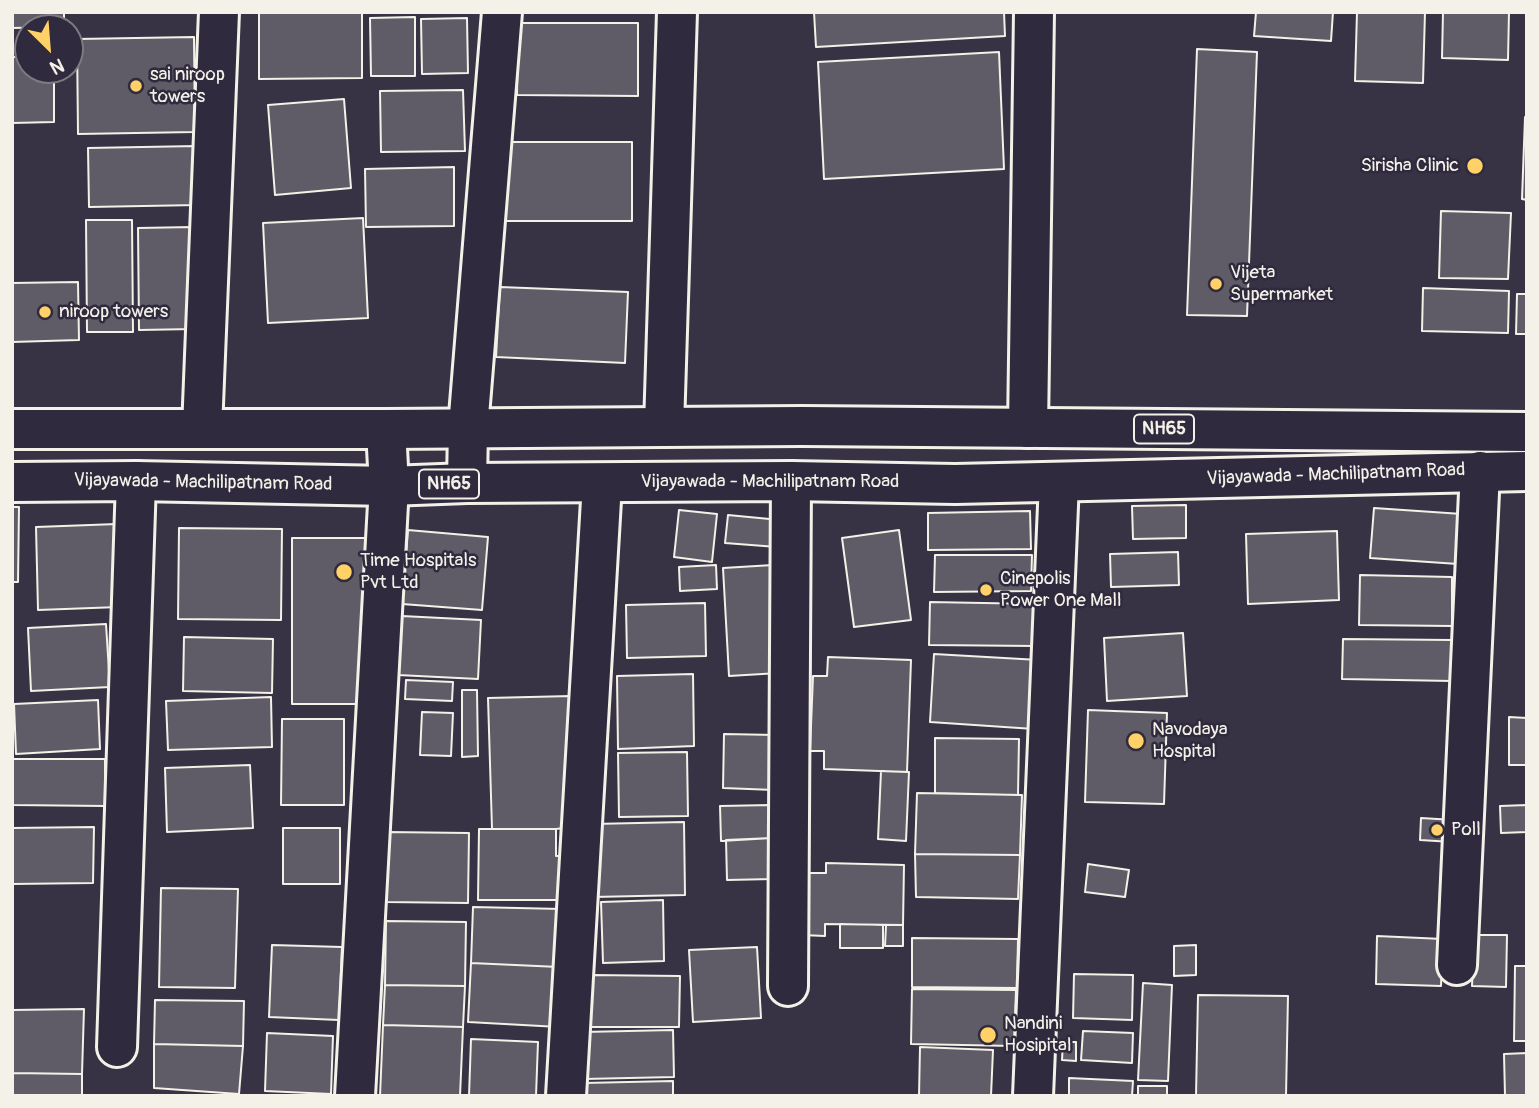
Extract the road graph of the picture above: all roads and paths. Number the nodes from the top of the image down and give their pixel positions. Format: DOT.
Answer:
graph roads {
  1 [pos="219,12"];
  2 [pos="502,12"];
  3 [pos="677,12"];
  4 [pos="1034,12"];
  5 [pos="664,427"];
  6 [pos="468,428"];
  7 [pos="1028,428"];
  8 [pos="12,429"];
  9 [pos="202,429"];
  10 [pos="386,429"];
  11 [pos="1527,432"];
  12 [pos="1480,471"];
  13 [pos="1527,471"];
  14 [pos="136,481"];
  15 [pos="791,481"];
  16 [pos="12,482"];
  17 [pos="1059,482"];
  18 [pos="467,483"];
  19 [pos="602,483"];
  20 [pos="389,486"];
  21 [pos="1457,965"];
  22 [pos="788,986"];
  23 [pos="117,1047"];
  24 [pos="355,1096"];
  25 [pos="566,1096"];
  26 [pos="1033,1096"];
  1 -- 9 [label="main road"];
  2 -- 6 [label="main road"];
  3 -- 5 [label="main road"];
  4 -- 7 [label="main road"];
  5 -- 6 [label="main road, Vijayawada - Machilipatnam Road / NH65"];
  5 -- 7 [label="main road, Vijayawada - Machilipatnam Road / NH65"];
  6 -- 10 [label="main road, Vijayawada - Machilipatnam Road / NH65"];
  6 -- 18 [label="main road"];
  7 -- 11 [label="main road, Vijayawada - Machilipatnam Road / NH65"];
  8 -- 9 [label="main road, Vijayawada - Machilipatnam Road / NH65"];
  9 -- 10 [label="main road, Vijayawada - Machilipatnam Road / NH65"];
  10 -- 20 [label="main road"];
  12 -- 13 [label="main road, Vijayawada - Machilipatnam Road / NH65"];
  12 -- 17 [label="main road, Vijayawada - Machilipatnam Road / NH65"];
  12 -- 21 [label="main road"];
  14 -- 16 [label="main road, Vijayawada - Machilipatnam Road / NH65"];
  14 -- 20 [label="main road, Vijayawada - Machilipatnam Road / NH65"];
  14 -- 23 [label="main road"];
  15 -- 17 [label="main road, Vijayawada - Machilipatnam Road / NH65"];
  15 -- 19 [label="main road, Vijayawada - Machilipatnam Road / NH65"];
  15 -- 22 [label="main road"];
  17 -- 26 [label="main road"];
  18 -- 19 [label="main road, Vijayawada - Machilipatnam Road / NH65"];
  18 -- 20 [label="main road, Vijayawada - Machilipatnam Road / NH65"];
  19 -- 25 [label="main road"];
  20 -- 24 [label="main road"];
}
